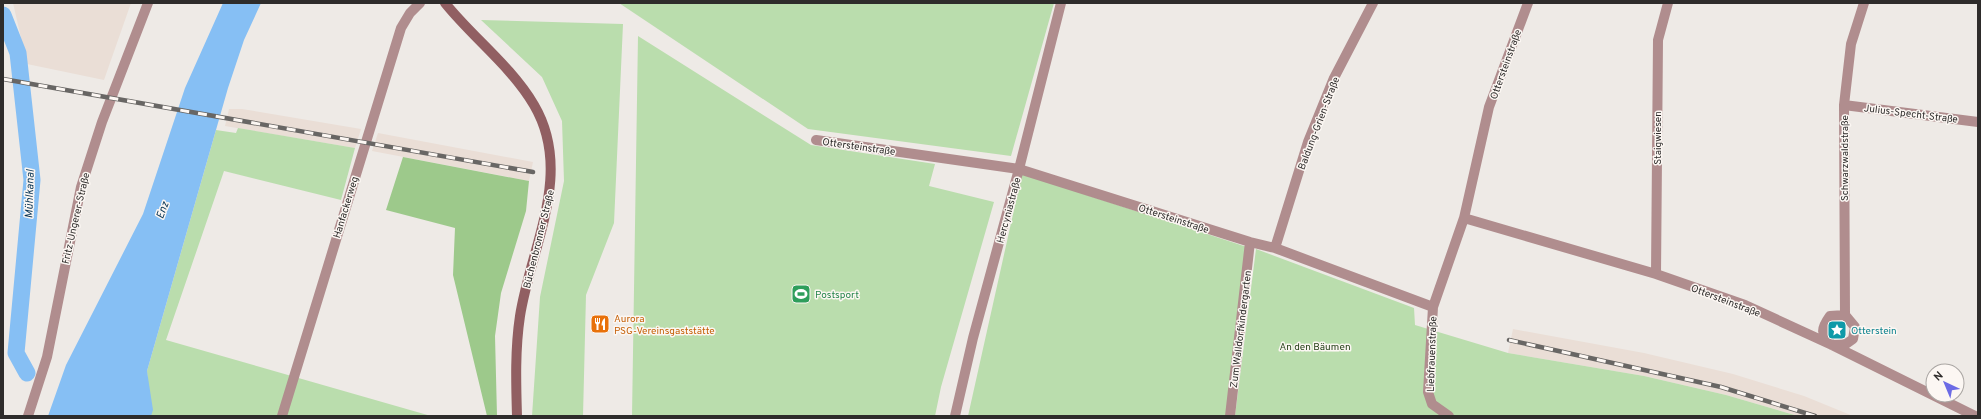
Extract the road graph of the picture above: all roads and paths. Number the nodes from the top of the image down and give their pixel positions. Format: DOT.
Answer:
graph roads {
  1 [pos="148,3"];
  2 [pos="420,3"];
  3 [pos="445,3"];
  4 [pos="1061,3"];
  5 [pos="1373,3"];
  6 [pos="1528,3"];
  7 [pos="1668,3"];
  8 [pos="1864,3"];
  9 [pos="1844,105"];
  10 [pos="1978,122"];
  11 [pos="816,140"];
  12 [pos="1019,169"];
  13 [pos="1464,218"];
  14 [pos="1250,242"];
  15 [pos="1275,248"];
  16 [pos="1656,274"];
  17 [pos="1433,307"];
  18 [pos="1845,315"];
  19 [pos="1832,345"];
  20 [pos="28,416"];
  21 [pos="282,416"];
  22 [pos="517,416"];
  23 [pos="955,416"];
  24 [pos="1230,416"];
  25 [pos="1449,416"];
  26 [pos="1975,416"];
  1 -- 20 [label="street, Fritz-Ungerer-Straße"];
  2 -- 21 [label="street, Hanfackerweg"];
  3 -- 22 [label="main road, Büchenbronner Straße"];
  4 -- 12 [label="street, Hercyniastraße"];
  5 -- 15 [label="street, Baldung-Grien-Straße"];
  6 -- 13 [label="street, Ottersteinstraße"];
  7 -- 16 [label="street, Staigwiesen"];
  8 -- 9 [label="street, Schwarzwaldstraße"];
  9 -- 10 [label="street, Julius-Specht-Straße"];
  9 -- 18 [label="street, Schwarzwaldstraße"];
  11 -- 12 [label="street, Ottersteinstraße"];
  12 -- 14 [label="street, Ottersteinstraße"];
  12 -- 23 [label="street, Hercyniastraße"];
  13 -- 16 [label="street, Ottersteinstraße"];
  13 -- 17 [label="street, Ottersteinstraße"];
  14 -- 15 [label="street, Ottersteinstraße"];
  14 -- 24 [label="street, Zum Walldorfkindergarten"];
  15 -- 17 [label="street, Ottersteinstraße"];
  16 -- 19 [label="street, Ottersteinstraße"];
  17 -- 25 [label="street, Liebfrauenstraße"];
  18 -- 19 [label="street"];
  18 -- 19 [label="street, Schwarzwaldstraße"];
  19 -- 26 [label="street, Ottersteinstraße"];
}
